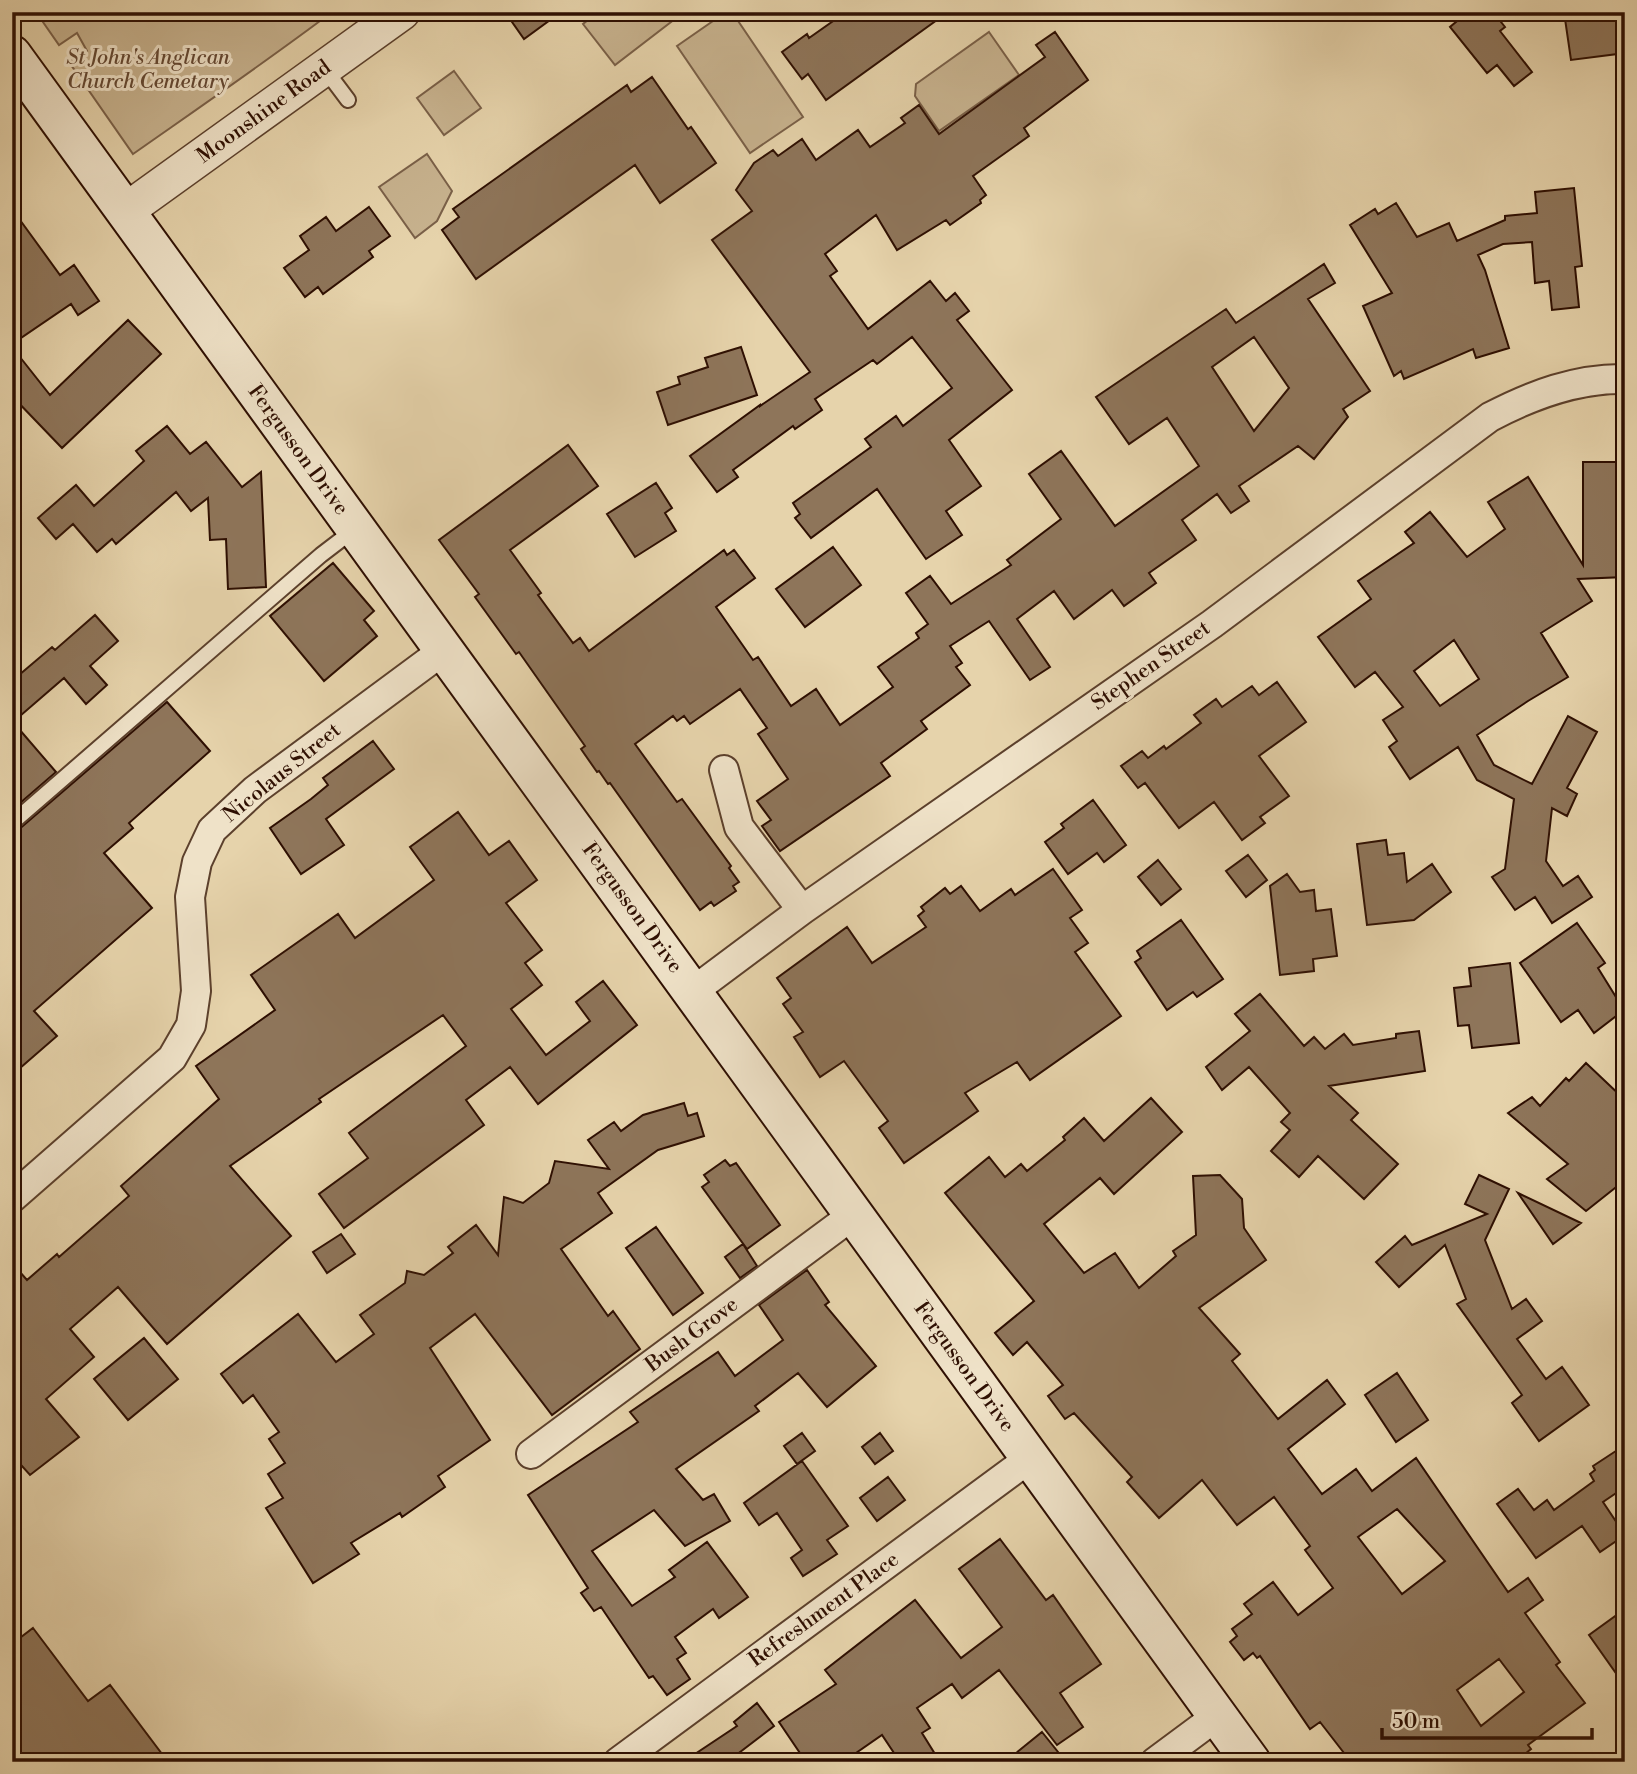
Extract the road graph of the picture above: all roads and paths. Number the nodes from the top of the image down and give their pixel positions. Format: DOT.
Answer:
graph roads {
  1 [pos="402,12"];
  2 [pos="14,60"];
  3 [pos="324,68"];
  4 [pos="348,100"];
  5 [pos="127,211"];
  6 [pos="1625,379"];
  7 [pos="356,528"];
  8 [pos="444,650"];
  9 [pos="724,770"];
  10 [pos="12,823"];
  11 [pos="802,911"];
  12 [pos="692,992"];
  13 [pos="12,1198"];
  14 [pos="853,1214"];
  15 [pos="531,1454"];
  16 [pos="1030,1458"];
  17 [pos="1217,1716"];
  18 [pos="618,1762"];
  19 [pos="1155,1762"];
  20 [pos="1251,1762"];
  1 -- 3 [label="street, Moonshine Road"];
  2 -- 5 [label="main road, Fergusson Drive"];
  3 -- 4 [label="lane"];
  3 -- 5 [label="street, Moonshine Road"];
  5 -- 7 [label="main road, Fergusson Drive"];
  6 -- 11 [label="street, Stephen Street"];
  7 -- 8 [label="main road, Fergusson Drive"];
  7 -- 10 [label="lane"];
  8 -- 12 [label="main road, Fergusson Drive"];
  8 -- 13 [label="street, Nicolaus Street"];
  9 -- 11 [label="street"];
  11 -- 12 [label="street, Stephen Street"];
  12 -- 14 [label="main road, Fergusson Drive"];
  14 -- 15 [label="street, Bush Grove"];
  14 -- 16 [label="main road, Fergusson Drive"];
  16 -- 17 [label="main road, Fergusson Drive"];
  16 -- 18 [label="street, Refreshment Place"];
  17 -- 19 [label="street"];
  17 -- 20 [label="main road, Fergusson Drive"];
}
